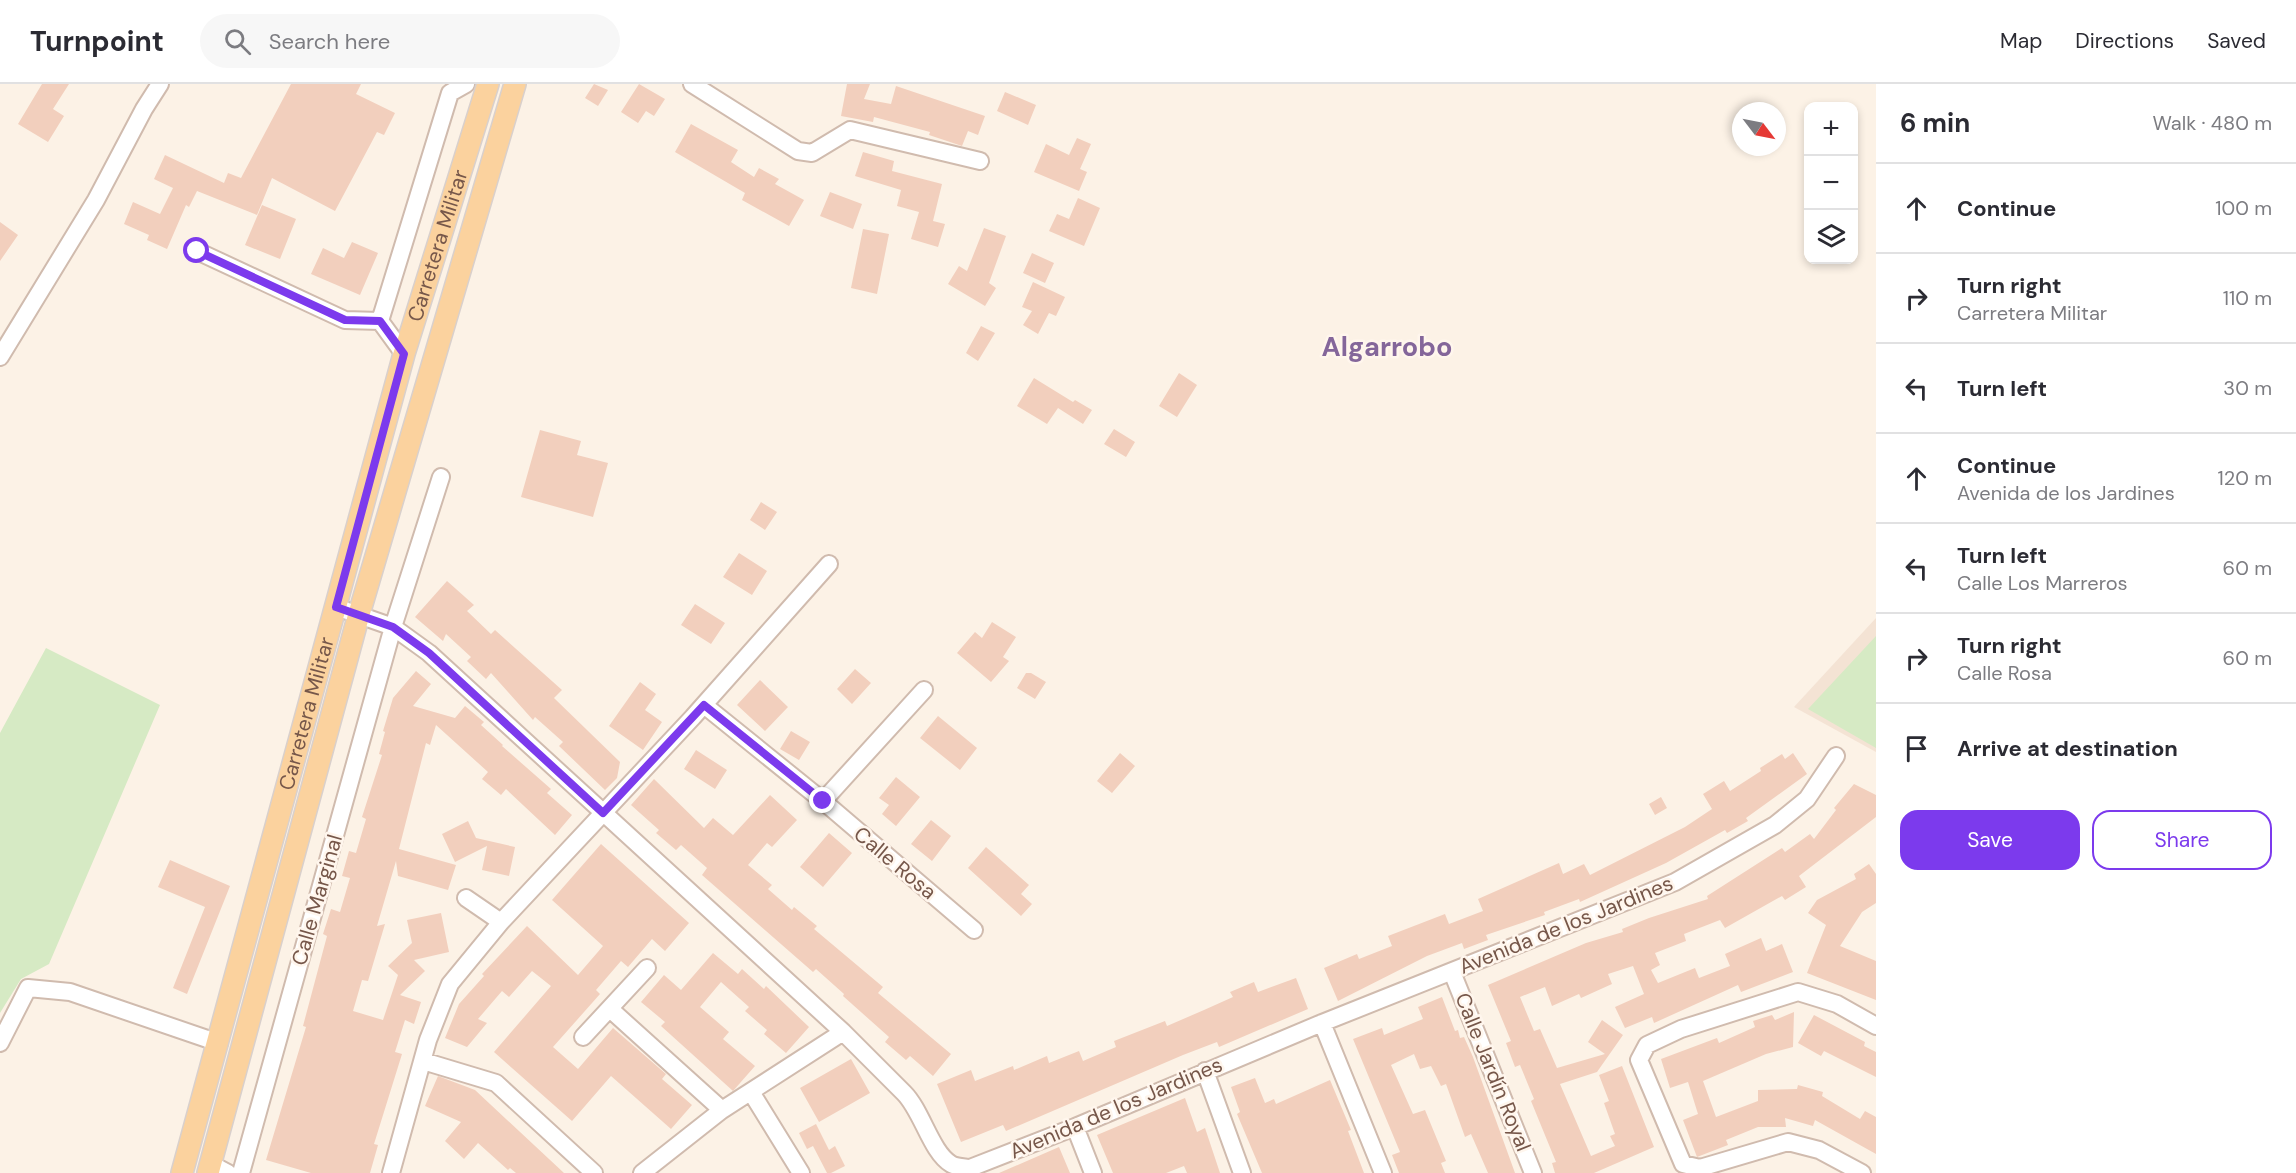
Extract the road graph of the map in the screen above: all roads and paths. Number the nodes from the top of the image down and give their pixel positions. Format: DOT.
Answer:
graph roads {
  1 [pos="160,84"];
  2 [pos="466,84"];
  3 [pos="489,84"];
  4 [pos="515,84"];
  5 [pos="692,84"];
  6 [pos="980,161"];
  7 [pos="197,251"];
  8 [pos="380,321"];
  9 [pos="404,354"];
  10 [pos="0,357"];
  11 [pos="441,477"];
  12 [pos="829,564"];
  13 [pos="336,607"];
  14 [pos="359,614"];
  15 [pos="393,627"];
  16 [pos="924,690"];
  17 [pos="704,705"];
  18 [pos="1836,756"];
  19 [pos="823,801"];
  20 [pos="603,813"];
  21 [pos="466,898"];
  22 [pos="501,922"];
  23 [pos="974,930"];
  24 [pos="647,969"];
  25 [pos="1452,972"];
  26 [pos="610,1009"];
  27 [pos="1322,1023"];
  28 [pos="1876,1026"];
  29 [pos="843,1032"];
  30 [pos="583,1037"];
  31 [pos="0,1042"];
  32 [pos="219,1043"];
  33 [pos="423,1061"];
  34 [pos="1205,1071"];
  35 [pos="751,1092"];
  36 [pos="722,1110"];
  37 [pos="1075,1127"];
  38 [pos="950,1169"];
  39 [pos="216,1170"];
  40 [pos="182,1173"];
  41 [pos="241,1173"];
  42 [pos="391,1173"];
  43 [pos="594,1173"];
  44 [pos="642,1173"];
  45 [pos="801,1173"];
  46 [pos="1093,1173"];
  47 [pos="1242,1173"];
  48 [pos="1383,1173"];
  49 [pos="1533,1173"];
  50 [pos="1862,1173"];
  1 -- 10 [label="street"];
  2 -- 8 [label="street"];
  3 -- 9 [label="main road, Carretera Militar"];
  4 -- 14 [label="main road, Carretera Militar"];
  5 -- 6 [label="street"];
  7 -- 8 [label="street"];
  8 -- 9 [label="street"];
  9 -- 13 [label="main road, Carretera Militar"];
  11 -- 15 [label="street, Calle Marginal"];
  12 -- 17 [label="street"];
  13 -- 14 [label="street, Avenida de los Jardines"];
  13 -- 32 [label="main road, Carretera Militar"];
  14 -- 15 [label="street, Avenida de los Jardines"];
  14 -- 39 [label="main road, Carretera Militar"];
  15 -- 20 [label="street, Avenida de los Jardines"];
  15 -- 41 [label="street, Calle Marginal"];
  16 -- 19 [label="street"];
  17 -- 19 [label="street, Calle Rosa"];
  17 -- 20 [label="street"];
  18 -- 25 [label="street, Avenida de los Jardines"];
  19 -- 23 [label="street, Calle Rosa"];
  20 -- 22 [label="street"];
  20 -- 29 [label="street, Avenida de los Jardines"];
  21 -- 22 [label="street"];
  22 -- 33 [label="street"];
  24 -- 26 [label="street"];
  25 -- 27 [label="street, Avenida de los Jardines"];
  25 -- 49 [label="street, Calle Jardín Royal"];
  26 -- 30 [label="street"];
  26 -- 36 [label="street"];
  27 -- 34 [label="street, Avenida de los Jardines"];
  27 -- 48 [label="street"];
  28 -- 50 [label="street"];
  29 -- 35 [label="street"];
  29 -- 38 [label="street, Avenida de los Jardines"];
  31 -- 32 [label="street"];
  32 -- 40 [label="main road, Carretera Militar"];
  33 -- 42 [label="street"];
  33 -- 43 [label="street"];
  34 -- 37 [label="street, Avenida de los Jardines"];
  34 -- 47 [label="street"];
  35 -- 36 [label="street"];
  35 -- 45 [label="street"];
  36 -- 44 [label="street"];
  37 -- 38 [label="street, Avenida de los Jardines"];
  37 -- 46 [label="street"];
}
